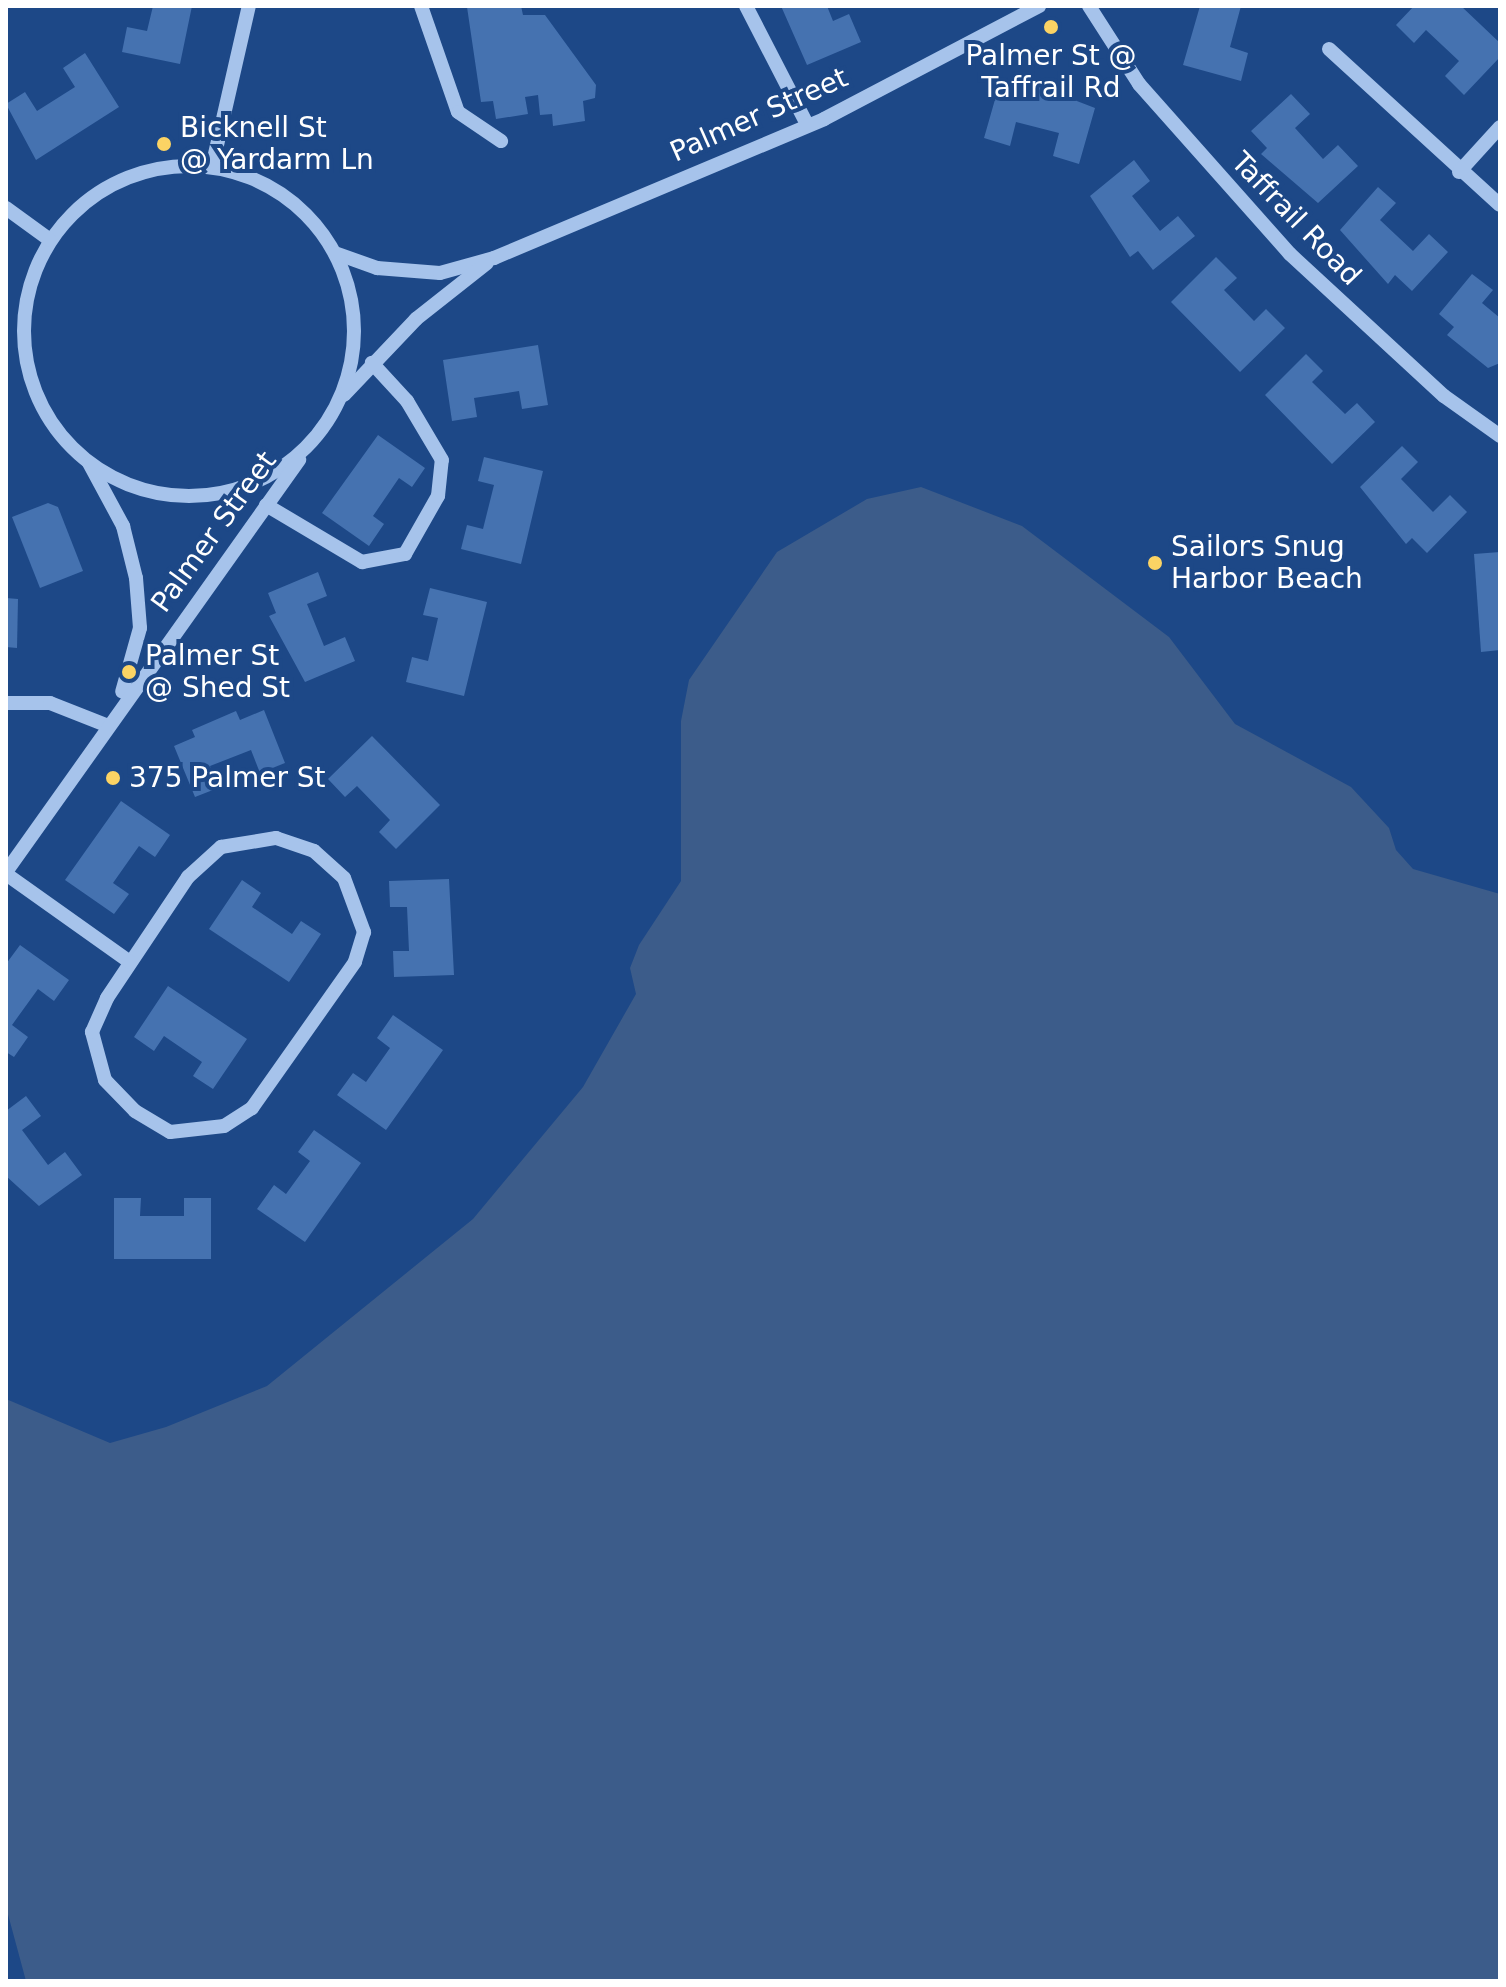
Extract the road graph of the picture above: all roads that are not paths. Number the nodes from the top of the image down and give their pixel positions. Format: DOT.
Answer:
graph roads {
  1 [pos="249,6"];
  2 [pos="421,6"];
  3 [pos="746,6"];
  4 [pos="1039,6"];
  5 [pos="1089,6"];
  6 [pos="1329,49"];
  7 [pos="807,124"];
  8 [pos="1500,127"];
  9 [pos="501,141"];
  10 [pos="212,167"];
  11 [pos="1459,172"];
  12 [pos="1500,205"];
  13 [pos="6,208"];
  14 [pos="50,240"];
  15 [pos="335,253"];
  16 [pos="494,258"];
  17 [pos="372,363"];
  18 [pos="342,397"];
  19 [pos="1500,436"];
  20 [pos="308,447"];
  21 [pos="89,463"];
  22 [pos="266,505"];
  23 [pos="6,703"];
  24 [pos="106,725"];
  25 [pos="6,873"];
  26 [pos="130,962"];
  1 -- 10 [label="street"];
  2 -- 9 [label="street"];
  3 -- 7 [label="street"];
  4 -- 7 [label="street, Palmer Street"];
  5 -- 19 [label="street, Taffrail Road"];
  6 -- 11 [label="street"];
  7 -- 16 [label="street, Palmer Street"];
  8 -- 11 [label="street"];
  10 -- 14 [label="street"];
  10 -- 15 [label="street"];
  11 -- 12 [label="street"];
  13 -- 14 [label="street"];
  14 -- 21 [label="street"];
  15 -- 16 [label="street, Palmer Street"];
  15 -- 18 [label="street"];
  16 -- 17 [label="street, Palmer Street"];
  17 -- 18 [label="street, Palmer Street"];
  17 -- 22 [label="street"];
  18 -- 20 [label="street, Palmer Street"];
  20 -- 21 [label="street"];
  20 -- 22 [label="street, Palmer Street"];
  21 -- 24 [label="street, Palmer Street"];
  22 -- 24 [label="street, Palmer Street"];
  23 -- 24 [label="street"];
  24 -- 25 [label="street, Palmer Street"];
  25 -- 26 [label="street"];
  26 -- 26 [label="street"];
}
